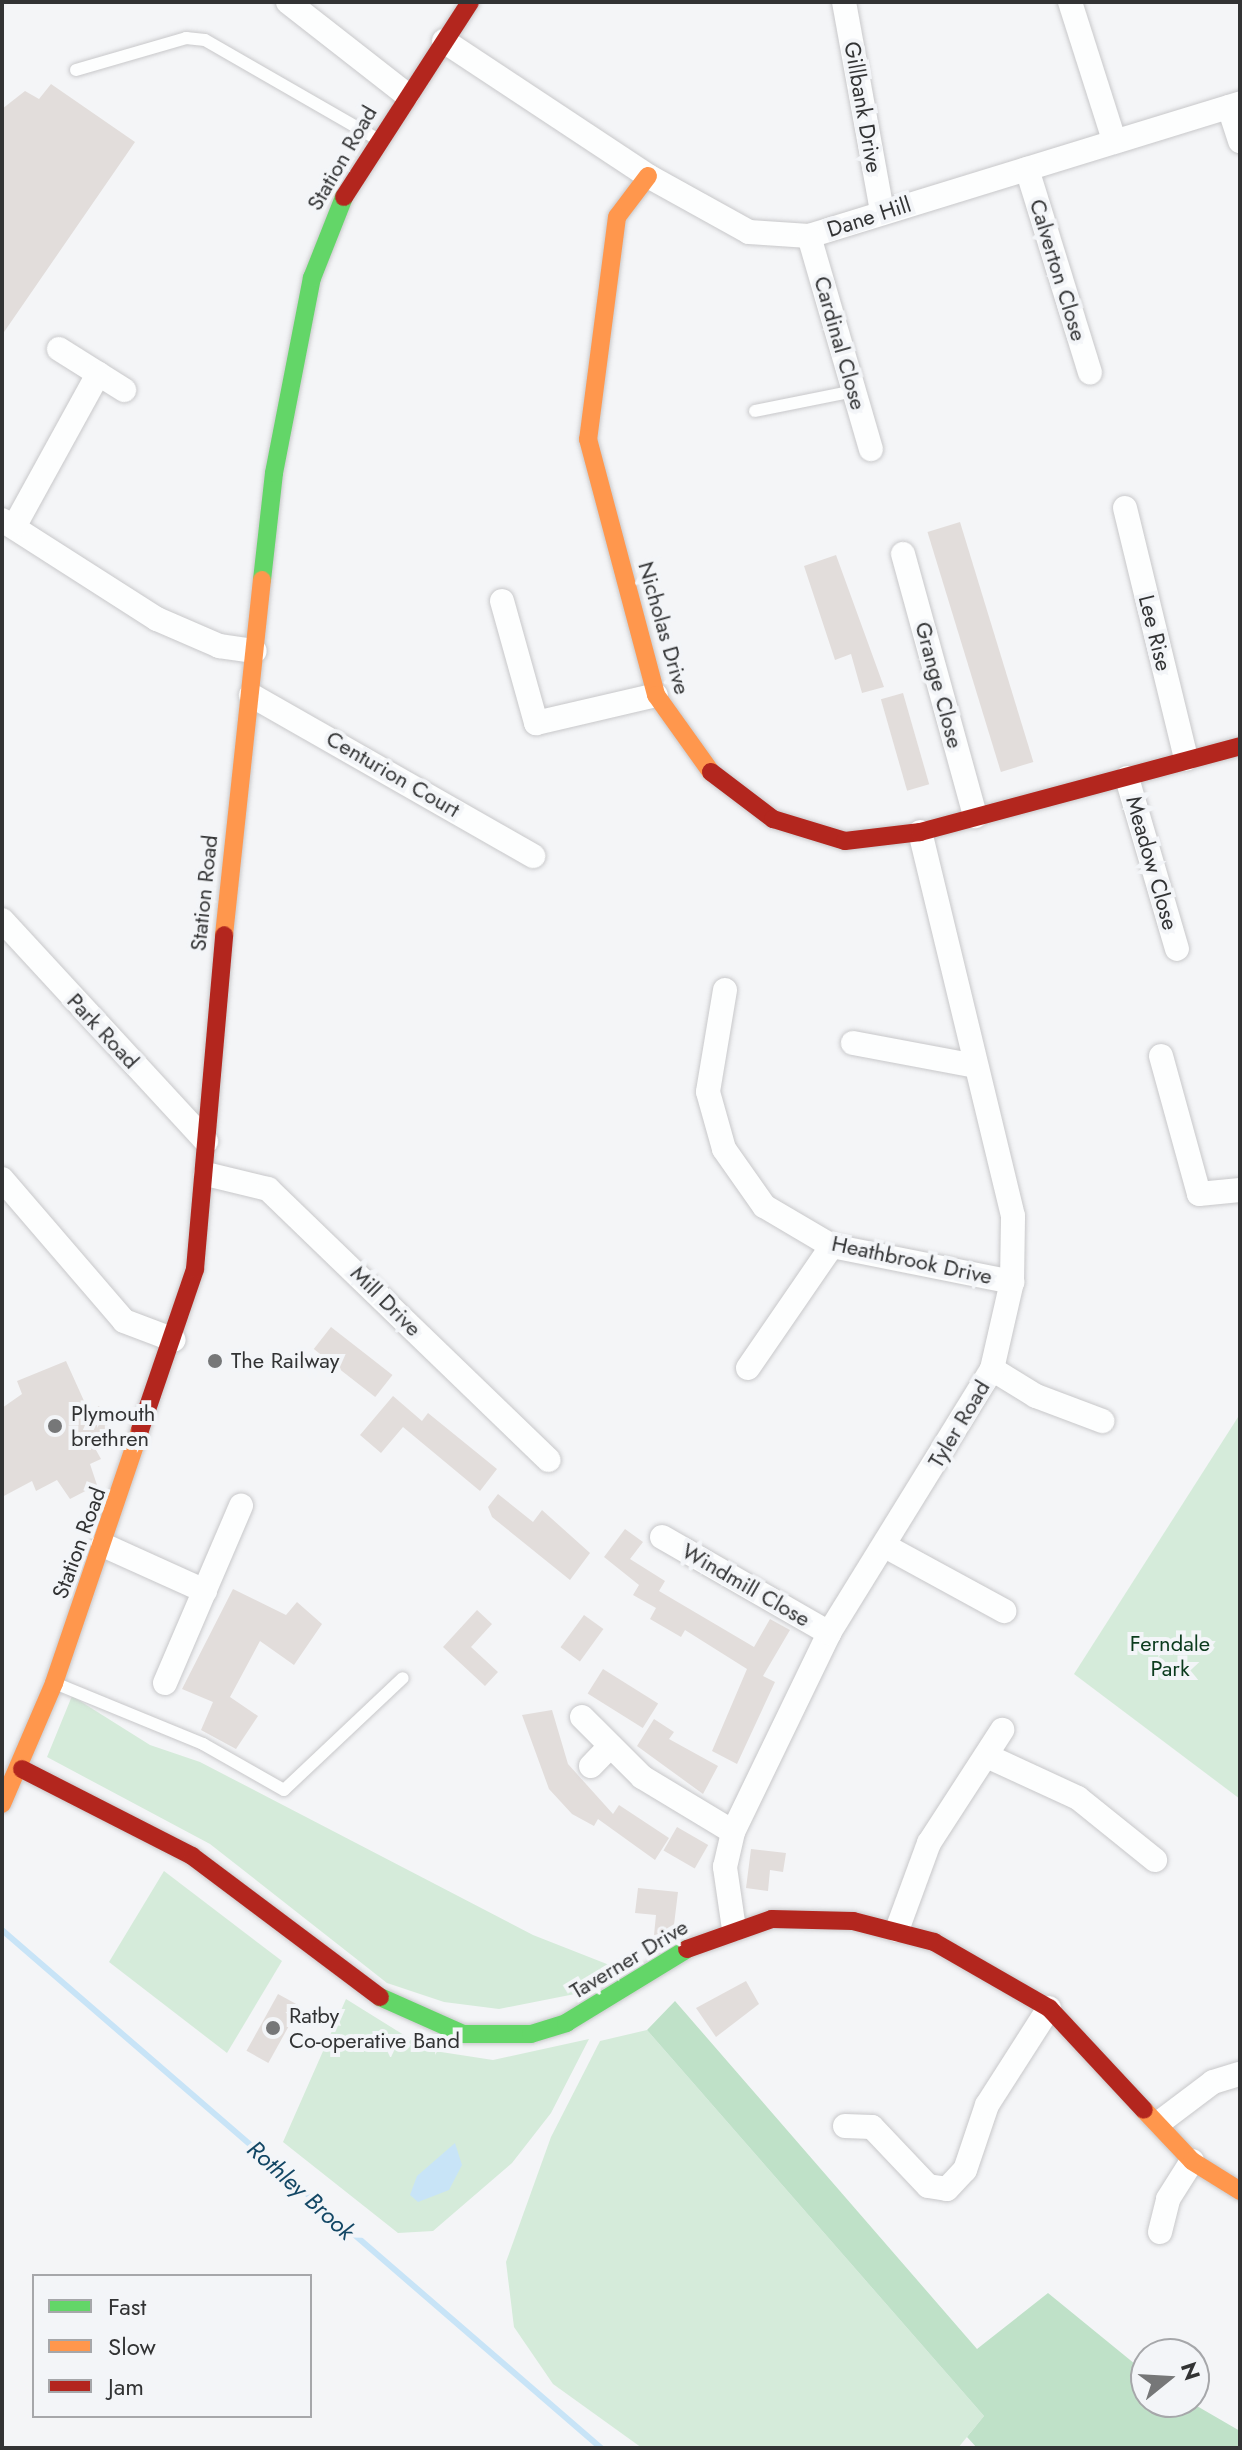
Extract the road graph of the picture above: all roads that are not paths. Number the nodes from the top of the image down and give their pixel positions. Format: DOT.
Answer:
graph roads {
  1 [pos="288,2"];
  2 [pos="470,2"];
  3 [pos="844,2"];
  4 [pos="1070,2"];
  5 [pos="444,41"];
  6 [pos="76,70"];
  7 [pos="407,95"];
  8 [pos="1234,105"];
  9 [pos="378,139"];
  10 [pos="1114,140"];
  11 [pos="1240,141"];
  12 [pos="1027,169"];
  13 [pos="648,176"];
  14 [pos="882,212"];
  15 [pos="809,236"];
  16 [pos="59,349"];
  17 [pos="1090,372"];
  18 [pos="98,374"];
  19 [pos="124,390"];
  20 [pos="854,391"];
  21 [pos="755,411"];
  22 [pos="871,449"];
  23 [pos="1125,508"];
  24 [pos="8,524"];
  25 [pos="903,554"];
  26 [pos="502,601"];
  27 [pos="255,651"];
  28 [pos="251,695"];
  29 [pos="656,695"];
  30 [pos="1240,746"];
  31 [pos="1186,759"];
  32 [pos="1127,778"];
  33 [pos="975,816"];
  34 [pos="920,832"];
  35 [pos="533,856"];
  36 [pos="2,920"];
  37 [pos="1177,949"];
  38 [pos="725,990"];
  39 [pos="853,1043"];
  40 [pos="1161,1056"];
  41 [pos="976,1066"];
  42 [pos="206,1141"];
  43 [pos="206,1174"];
  44 [pos="2,1179"];
  45 [pos="1240,1190"];
  46 [pos="832,1246"];
  47 [pos="1012,1282"];
  48 [pos="174,1340"];
  49 [pos="748,1368"];
  50 [pos="992,1369"];
  51 [pos="1102,1421"];
  52 [pos="549,1460"];
  53 [pos="241,1506"];
  54 [pos="662,1537"];
  55 [pos="103,1545"];
  56 [pos="885,1546"];
  57 [pos="205,1591"];
  58 [pos="1004,1611"];
  59 [pos="829,1633"];
  60 [pos="403,1678"];
  61 [pos="54,1683"];
  62 [pos="165,1683"];
  63 [pos="582,1717"];
  64 [pos="1002,1730"];
  65 [pos="610,1746"];
  66 [pos="987,1756"];
  67 [pos="591,1766"];
  68 [pos="22,1769"];
  69 [pos="2,1804"];
  70 [pos="733,1832"];
  71 [pos="1155,1860"];
  72 [pos="734,1929"];
  73 [pos="897,1930"];
  74 [pos="1049,2008"];
  75 [pos="1240,2074"];
  76 [pos="1160,2122"];
  77 [pos="845,2126"];
  78 [pos="1192,2161"];
  79 [pos="1240,2191"];
  80 [pos="1160,2232"];
  1 -- 7 [label="street"];
  2 -- 5 [label="street, Station Road"];
  3 -- 14 [label="street, Gillbank Drive"];
  4 -- 10 [label="street"];
  5 -- 7 [label="street, Station Road"];
  5 -- 13 [label="street, Dane Hill"];
  6 -- 9 [label="lane"];
  7 -- 9 [label="street, Station Road"];
  8 -- 10 [label="street, Dane Hill"];
  8 -- 11 [label="street"];
  9 -- 27 [label="street, Station Road"];
  10 -- 12 [label="street, Dane Hill"];
  12 -- 14 [label="street, Dane Hill"];
  12 -- 17 [label="street, Calverton Close"];
  13 -- 15 [label="street, Dane Hill"];
  13 -- 29 [label="street, Nicholas Drive"];
  14 -- 15 [label="street, Dane Hill"];
  15 -- 20 [label="street, Cardinal Close"];
  16 -- 18 [label="street"];
  18 -- 19 [label="street"];
  18 -- 24 [label="street"];
  20 -- 21 [label="lane"];
  20 -- 22 [label="street, Cardinal Close"];
  23 -- 31 [label="street, Lee Rise"];
  24 -- 27 [label="street"];
  25 -- 33 [label="street, Grange Close"];
  26 -- 29 [label="street"];
  27 -- 28 [label="street, Station Road"];
  28 -- 35 [label="street, Centurion Court"];
  28 -- 42 [label="street, Station Road"];
  29 -- 34 [label="street, Nicholas Drive"];
  30 -- 31 [label="street, Nicholas Drive"];
  31 -- 32 [label="street, Nicholas Drive"];
  32 -- 33 [label="street, Nicholas Drive"];
  32 -- 37 [label="street, Meadow Close"];
  33 -- 34 [label="street, Nicholas Drive"];
  34 -- 41 [label="street, Tyler Road"];
  36 -- 42 [label="street, Park Road"];
  38 -- 46 [label="street, Heathbrook Drive"];
  39 -- 41 [label="street"];
  40 -- 45 [label="street"];
  41 -- 47 [label="street, Tyler Road"];
  42 -- 43 [label="street, Station Road"];
  43 -- 48 [label="street, Station Road"];
  43 -- 52 [label="street, Mill Drive"];
  44 -- 48 [label="street"];
  46 -- 47 [label="street, Heathbrook Drive"];
  46 -- 49 [label="street"];
  47 -- 50 [label="street, Tyler Road"];
  48 -- 55 [label="street, Station Road"];
  50 -- 51 [label="street"];
  50 -- 56 [label="street, Tyler Road"];
  53 -- 57 [label="street"];
  54 -- 59 [label="street, Windmill Close"];
  55 -- 57 [label="street"];
  55 -- 61 [label="street, Station Road"];
  56 -- 58 [label="street"];
  56 -- 59 [label="street, Tyler Road"];
  57 -- 62 [label="street"];
  59 -- 70 [label="street, Tyler Road"];
  60 -- 61 [label="lane"];
  61 -- 68 [label="street, Station Road"];
  63 -- 65 [label="street"];
  64 -- 66 [label="street"];
  65 -- 67 [label="street"];
  65 -- 70 [label="street"];
  66 -- 71 [label="street"];
  66 -- 73 [label="street"];
  68 -- 69 [label="street, Station Road"];
  68 -- 72 [label="street, Taverner Drive"];
  70 -- 72 [label="street, Tyler Road"];
  72 -- 73 [label="street, Taverner Drive"];
  73 -- 74 [label="street, Taverner Drive"];
  74 -- 76 [label="street, Taverner Drive"];
  74 -- 77 [label="street"];
  75 -- 76 [label="street"];
  76 -- 78 [label="street, Taverner Drive"];
  78 -- 79 [label="street, Taverner Drive"];
  78 -- 80 [label="street"];
}
